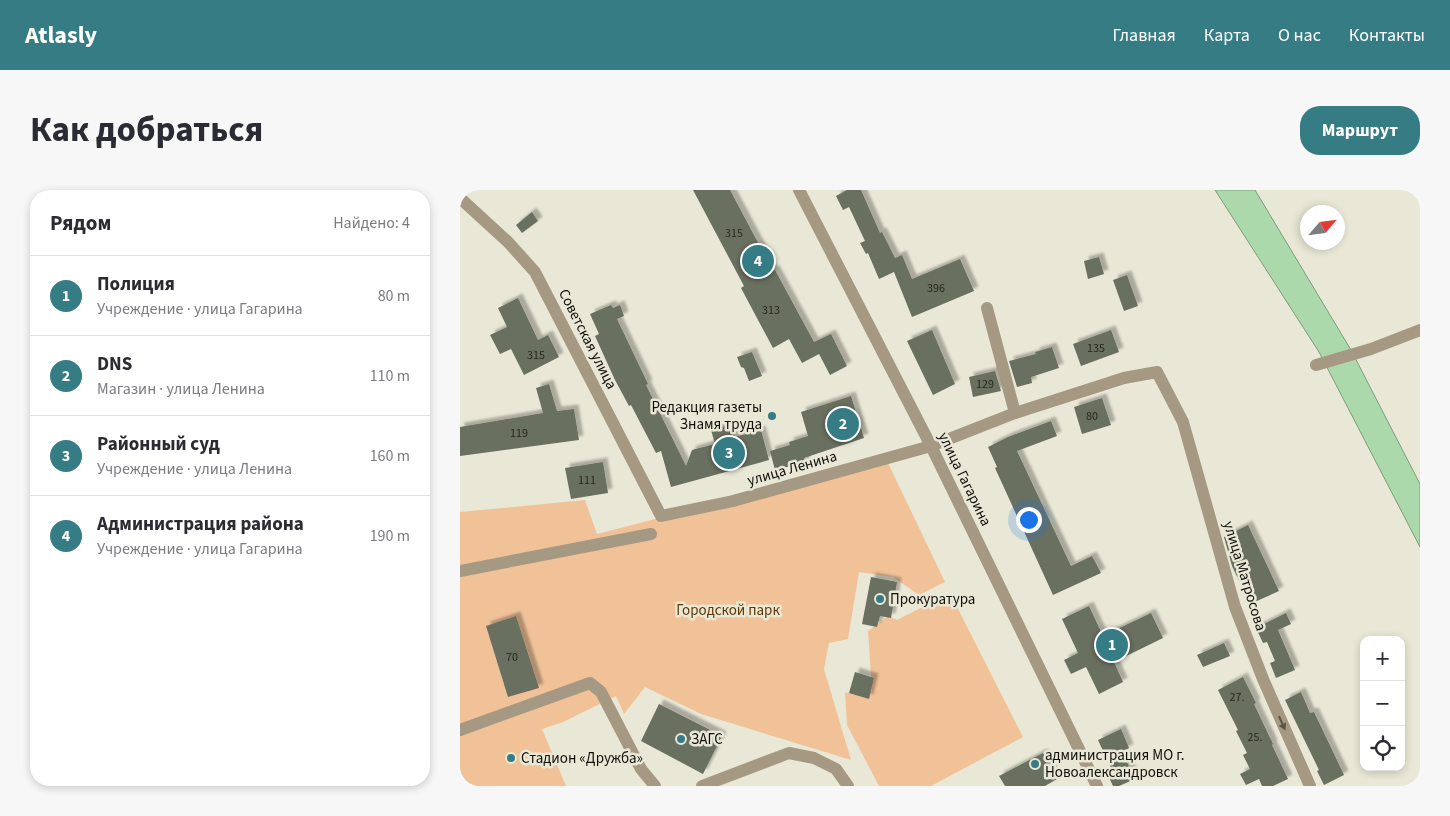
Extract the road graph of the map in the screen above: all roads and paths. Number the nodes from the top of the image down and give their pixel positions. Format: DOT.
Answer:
graph roads {
  1 [pos="798,190"];
  2 [pos="460,198"];
  3 [pos="986,308"];
  4 [pos="1420,330"];
  5 [pos="1316,365"];
  6 [pos="1157,372"];
  7 [pos="1015,413"];
  8 [pos="931,446"];
  9 [pos="661,516"];
  10 [pos="651,534"];
  11 [pos="460,572"];
  12 [pos="460,730"];
  13 [pos="655,786"];
  14 [pos="702,786"];
  15 [pos="848,786"];
  16 [pos="1097,786"];
  17 [pos="1310,786"];
  1 -- 8 [label="street, улица Гагарина"];
  2 -- 9 [label="street, Советская улица"];
  3 -- 7 [label="street"];
  4 -- 5 [label="street"];
  6 -- 7 [label="street, улица Ленина"];
  6 -- 17 [label="street, улица Матросова, one-way"];
  7 -- 8 [label="street, улица Ленина"];
  8 -- 9 [label="street, улица Ленина"];
  8 -- 16 [label="street, улица Гагарина"];
  10 -- 11 [label="street"];
  12 -- 13 [label="street"];
  14 -- 15 [label="street"];
}
